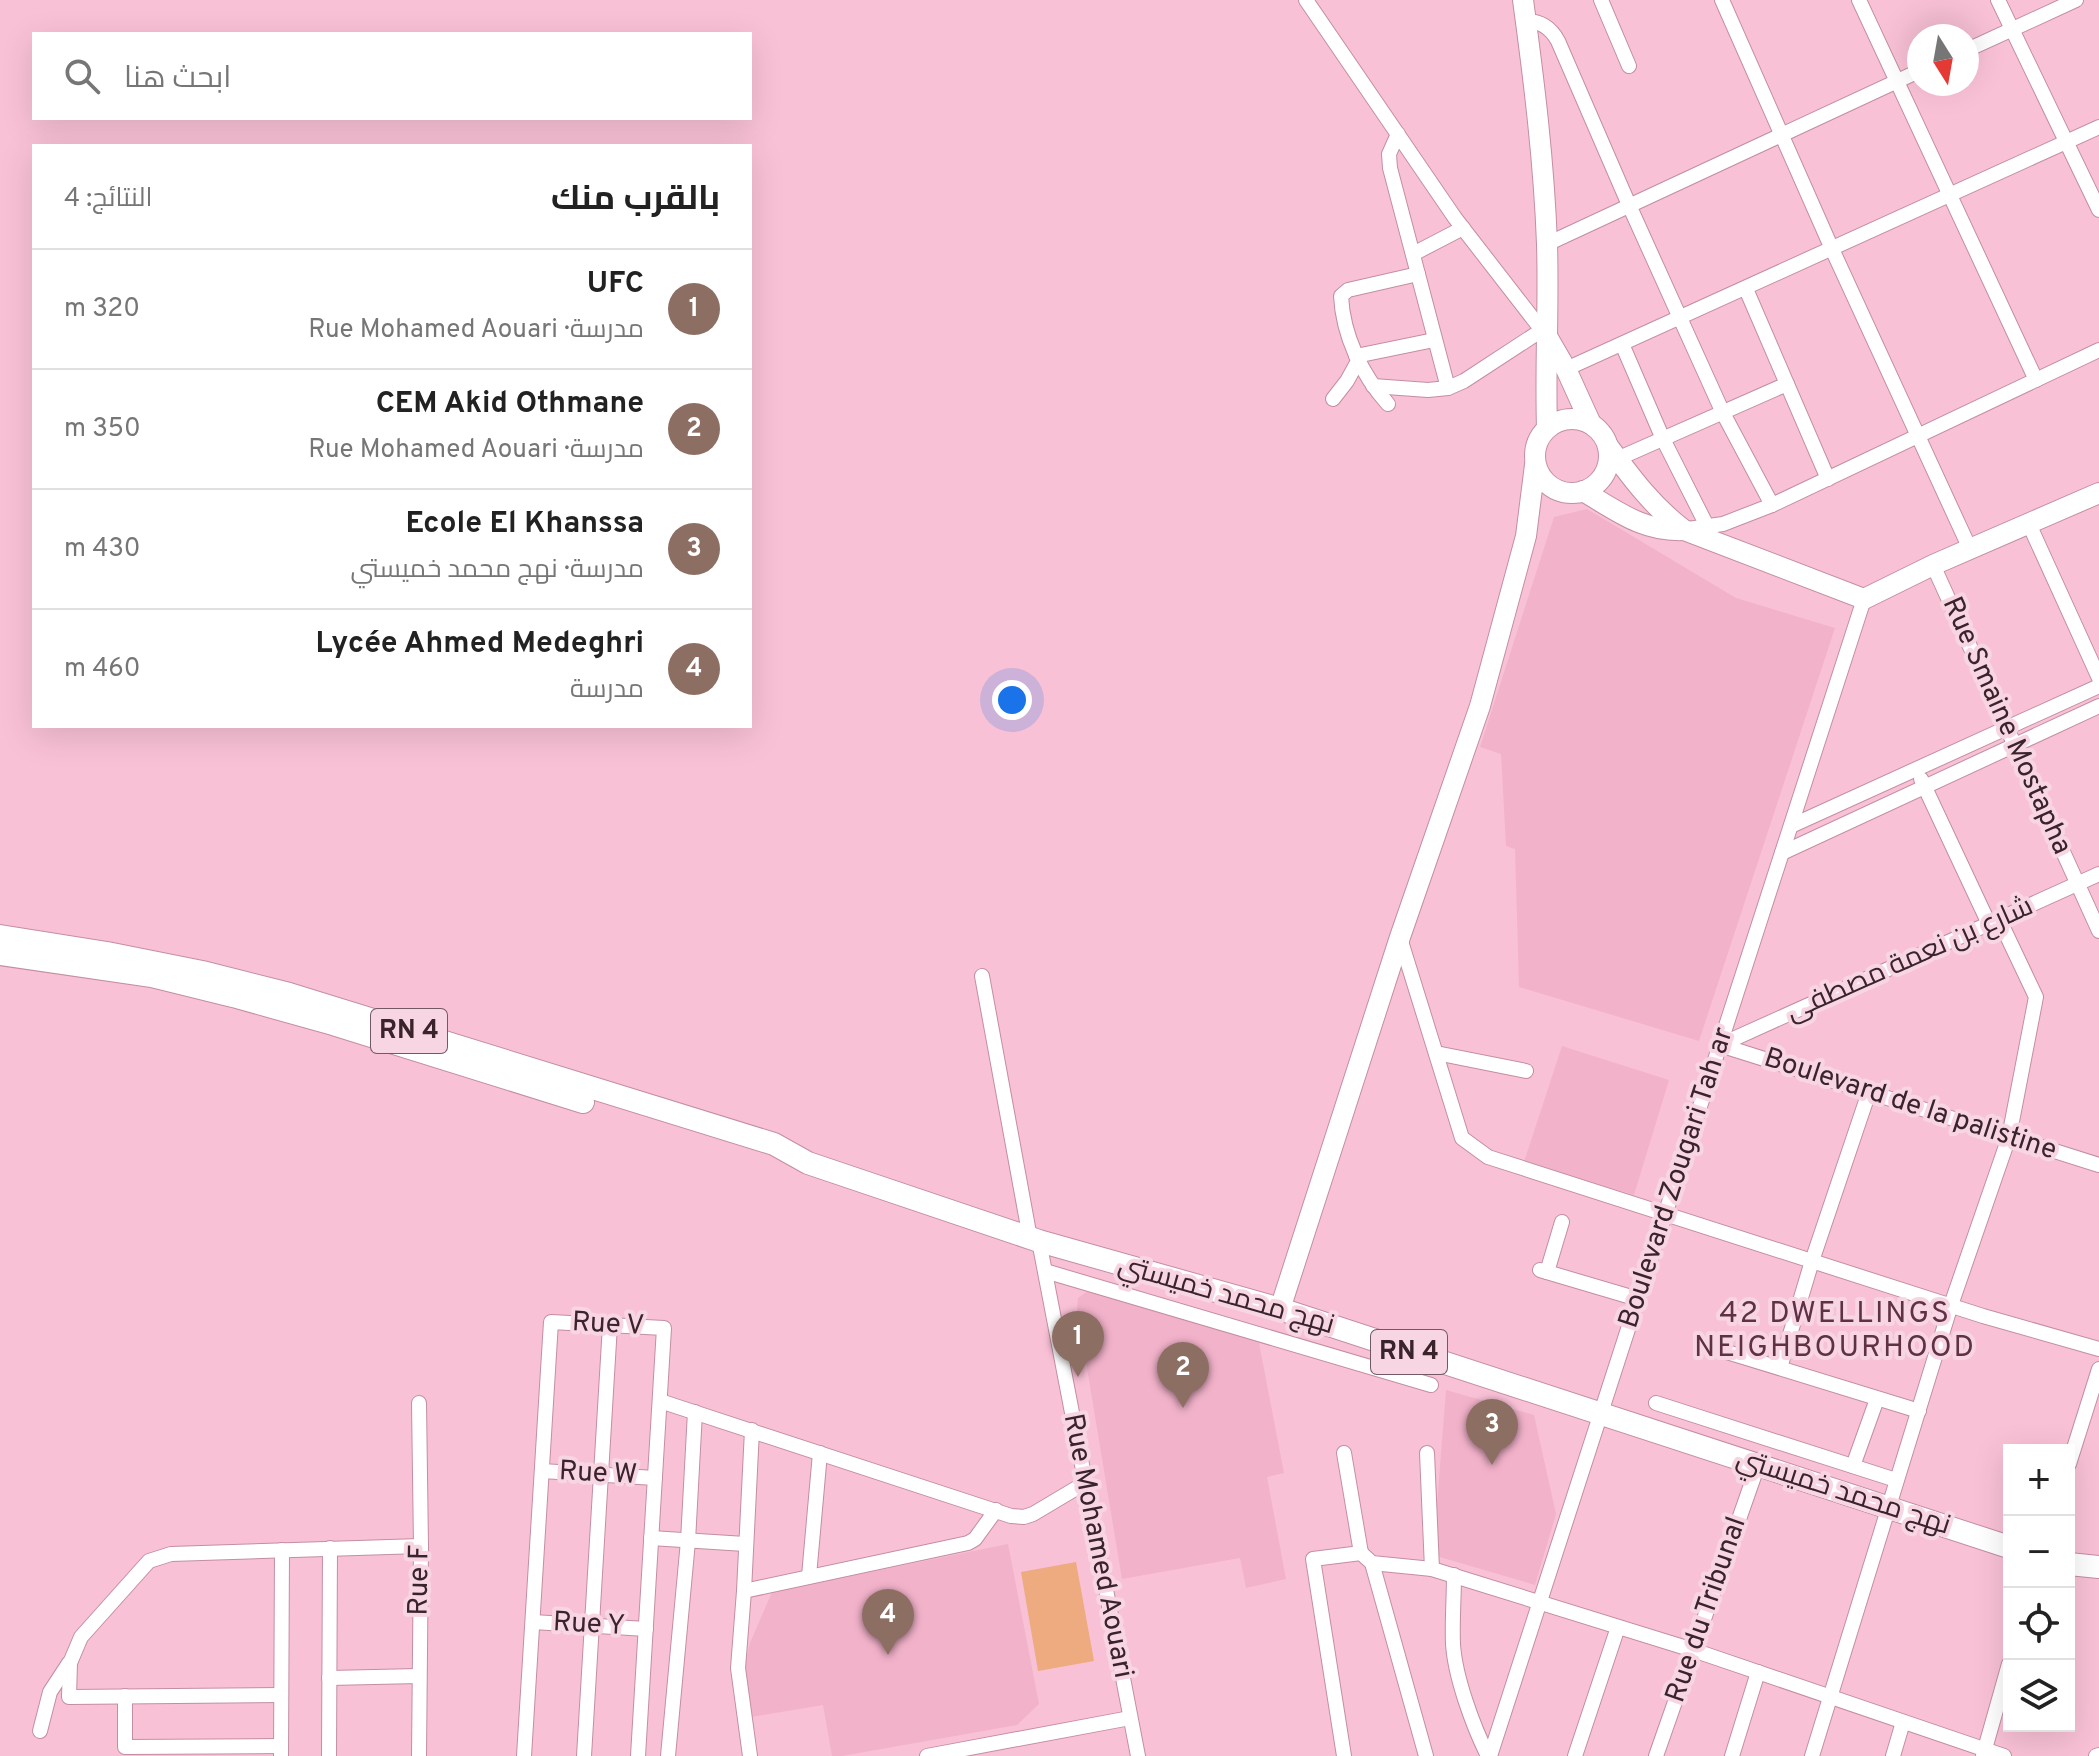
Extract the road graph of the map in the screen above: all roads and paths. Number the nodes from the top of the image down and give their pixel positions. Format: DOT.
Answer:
graph roads {
  1 [pos="1306,0"];
  2 [pos="1317,0"];
  3 [pos="1601,0"];
  4 [pos="1722,0"];
  5 [pos="1859,0"];
  6 [pos="1998,0"];
  7 [pos="2076,0"];
  8 [pos="1525,10"];
  9 [pos="1326,29"];
  10 [pos="2012,29"];
  11 [pos="1979,44"];
  12 [pos="1629,66"];
  13 [pos="1907,76"];
  14 [pos="1897,81"];
  15 [pos="2099,127"];
  16 [pos="1398,134"];
  17 [pos="1781,134"];
  18 [pos="2066,143"];
  19 [pos="1949,196"];
  20 [pos="1629,205"];
  21 [pos="2099,210"];
  22 [pos="1463,228"];
  23 [pos="1547,244"];
  24 [pos="1832,249"];
  25 [pos="1413,254"];
  26 [pos="1418,274"];
  27 [pos="1746,289"];
  28 [pos="1680,318"];
  29 [pos="1545,334"];
  30 [pos="1434,340"];
  31 [pos="1622,344"];
  32 [pos="2099,350"];
  33 [pos="1357,358"];
  34 [pos="1566,369"];
  35 [pos="2036,380"];
  36 [pos="1787,384"];
  37 [pos="1373,386"];
  38 [pos="1448,388"];
  39 [pos="1333,399"];
  40 [pos="1388,404"];
  41 [pos="1723,413"];
  42 [pos="1591,424"];
  43 [pos="1547,428"];
  44 [pos="1918,436"];
  45 [pos="1663,439"];
  46 [pos="1613,453"];
  47 [pos="1535,465"];
  48 [pos="1828,479"];
  49 [pos="1554,489"];
  50 [pos="1583,491"];
  51 [pos="2094,499"];
  52 [pos="1772,505"];
  53 [pos="2029,524"];
  54 [pos="1707,526"];
  55 [pos="1684,530"];
  56 [pos="1526,536"];
  57 [pos="1970,549"];
  58 [pos="1933,565"];
  59 [pos="1864,599"];
  60 [pos="2099,678"];
  61 [pos="2099,686"];
  62 [pos="2099,706"];
  63 [pos="2008,729"];
  64 [pos="2015,745"];
  65 [pos="1917,769"];
  66 [pos="1925,787"];
  67 [pos="1791,826"];
  68 [pos="1782,853"];
  69 [pos="2099,874"];
  70 [pos="2078,884"];
  71 [pos="1994,922"];
  72 [pos="2099,931"];
  73 [pos="0,936"];
  74 [pos="1400,937"];
  75 [pos="0,954"];
  76 [pos="982,976"];
  77 [pos="1720,1045"];
  78 [pos="1436,1053"];
  79 [pos="1526,1071"];
  80 [pos="1869,1092"];
  81 [pos="2009,1137"];
  82 [pos="808,1163"];
  83 [pos="2099,1165"];
  84 [pos="1665,1214"];
  85 [pos="1562,1222"];
  86 [pos="1034,1240"];
  87 [pos="1812,1261"];
  88 [pos="1045,1271"];
  89 [pos="1638,1299"];
  90 [pos="1951,1305"];
  91 [pos="1280,1309"];
  92 [pos="610,1325"];
  93 [pos="2099,1349"];
  94 [pos="1727,1352"];
  95 [pos="1780,1368"];
  96 [pos="2099,1369"];
  97 [pos="1431,1385"];
  98 [pos="1877,1399"];
  99 [pos="660,1401"];
  100 [pos="419,1403"];
  101 [pos="1656,1403"];
  102 [pos="1919,1411"];
  103 [pos="695,1412"];
  104 [pos="1601,1414"];
  105 [pos="752,1430"];
  106 [pos="2075,1445"];
  107 [pos="820,1453"];
  108 [pos="1344,1453"];
  109 [pos="1427,1453"];
  110 [pos="1758,1465"];
  111 [pos="1853,1466"];
  112 [pos="542,1471"];
  113 [pos="601,1475"];
  114 [pos="655,1478"];
  115 [pos="1896,1480"];
  116 [pos="1085,1483"];
  117 [pos="1888,1508"];
  118 [pos="996,1510"];
  119 [pos="651,1538"];
  120 [pos="688,1541"];
  121 [pos="745,1544"];
  122 [pos="2003,1545"];
  123 [pos="421,1546"];
  124 [pos="330,1548"];
  125 [pos="282,1550"];
  126 [pos="1366,1558"];
  127 [pos="2075,1565"];
  128 [pos="1432,1569"];
  129 [pos="2098,1569"];
  130 [pos="1454,1575"];
  131 [pos="809,1576"];
  132 [pos="744,1591"];
  133 [pos="1540,1603"];
  134 [pos="533,1622"];
  135 [pos="592,1626"];
  136 [pos="1618,1627"];
  137 [pos="646,1629"];
  138 [pos="1693,1650"];
  139 [pos="70,1663"];
  140 [pos="1758,1672"];
  141 [pos="419,1676"];
  142 [pos="329,1678"];
  143 [pos="2003,1685"];
  144 [pos="281,1695"];
  145 [pos="125,1696"];
  146 [pos="1831,1697"];
  147 [pos="1130,1718"];
  148 [pos="1903,1722"];
  149 [pos="40,1731"];
  150 [pos="281,1751"];
  151 [pos="1984,1753"];
  152 [pos="329,1756"];
  153 [pos="419,1756"];
  154 [pos="524,1756"];
  155 [pos="584,1756"];
  156 [pos="638,1756"];
  157 [pos="668,1756"];
  158 [pos="750,1756"];
  159 [pos="927,1756"];
  160 [pos="1138,1756"];
  161 [pos="1344,1756"];
  162 [pos="1426,1756"];
  163 [pos="1489,1756"];
  164 [pos="1575,1756"];
  165 [pos="1656,1756"];
  166 [pos="1732,1756"];
  167 [pos="1812,1756"];
  168 [pos="1893,1756"];
  169 [pos="2004,1756"];
  1 -- 9 [label="street"];
  2 -- 9 [label="street"];
  3 -- 12 [label="street"];
  4 -- 17 [label="street"];
  5 -- 14 [label="street"];
  6 -- 10 [label="street"];
  7 -- 10 [label="street"];
  8 -- 20 [label="street"];
  8 -- 23 [label="street"];
  9 -- 16 [label="street"];
  10 -- 11 [label="street"];
  10 -- 18 [label="street"];
  13 -- 14 [label="street"];
  14 -- 17 [label="street"];
  14 -- 19 [label="street"];
  15 -- 18 [label="street"];
  16 -- 22 [label="street"];
  16 -- 25 [label="street"];
  17 -- 20 [label="street"];
  17 -- 24 [label="street"];
  18 -- 19 [label="street"];
  18 -- 21 [label="street"];
  19 -- 24 [label="street"];
  19 -- 35 [label="street"];
  20 -- 23 [label="street"];
  20 -- 28 [label="street"];
  22 -- 25 [label="street"];
  22 -- 29 [label="street"];
  23 -- 29 [label="street"];
  24 -- 27 [label="street"];
  24 -- 44 [label="street"];
  25 -- 26 [label="street"];
  26 -- 30 [label="street"];
  26 -- 33 [label="street"];
  27 -- 28 [label="street"];
  27 -- 36 [label="street"];
  28 -- 31 [label="street"];
  28 -- 41 [label="street"];
  29 -- 34 [label="street"];
  29 -- 38 [label="street"];
  29 -- 43 [label="street"];
  30 -- 33 [label="street"];
  30 -- 38 [label="street"];
  31 -- 34 [label="street"];
  31 -- 45 [label="street"];
  32 -- 35 [label="street"];
  33 -- 37 [label="street"];
  33 -- 39 [label="street"];
  34 -- 42 [label="street"];
  35 -- 44 [label="street"];
  36 -- 41 [label="street"];
  36 -- 48 [label="street"];
  37 -- 38 [label="street"];
  37 -- 40 [label="street"];
  41 -- 45 [label="street"];
  41 -- 52 [label="street"];
  42 -- 43 [label="street"];
  42 -- 46 [label="street"];
  43 -- 47 [label="street"];
  44 -- 48 [label="street"];
  44 -- 57 [label="street"];
  45 -- 46 [label="street"];
  45 -- 54 [label="street"];
  46 -- 50 [label="street"];
  46 -- 55 [label="street"];
  47 -- 49 [label="street"];
  47 -- 56 [label="street"];
  48 -- 52 [label="street"];
  49 -- 50 [label="street"];
  49 -- 56 [label="street"];
  50 -- 55 [label="street"];
  51 -- 53 [label="street"];
  52 -- 54 [label="street"];
  53 -- 57 [label="street"];
  53 -- 60 [label="street"];
  54 -- 55 [label="street"];
  55 -- 59 [label="street"];
  56 -- 74 [label="street"];
  57 -- 58 [label="street"];
  58 -- 59 [label="street"];
  58 -- 63 [label="street, Rue Smaine Mostapha"];
  59 -- 67 [label="street, Boulevard Zougari Tah ar"];
  61 -- 63 [label="street"];
  62 -- 64 [label="street"];
  63 -- 64 [label="street, Rue Smaine Mostapha"];
  63 -- 65 [label="street"];
  64 -- 66 [label="street"];
  64 -- 70 [label="street, Rue Smaine Mostapha"];
  65 -- 66 [label="street"];
  65 -- 67 [label="street"];
  66 -- 68 [label="street"];
  66 -- 71 [label="street"];
  67 -- 68 [label="street, Boulevard Zougari Tah ar"];
  68 -- 77 [label="street, Boulevard Zougari Tah ar"];
  69 -- 70 [label="street, شارع بن نعمة مصطفى"];
  70 -- 71 [label="street, شارع بن نعمة مصطفى"];
  70 -- 72 [label="street, Rue Smaine Mostapha"];
  71 -- 77 [label="street, شارع بن نعمة مصطفى"];
  71 -- 81 [label="street"];
  73 -- 82 [label="main road, RN 4"];
  74 -- 78 [label="street"];
  74 -- 91 [label="street"];
  75 -- 82 [label="main road, RN 4"];
  76 -- 86 [label="street, Rue Mohamed Aouari"];
  77 -- 80 [label="street, Boulevard de la palistine"];
  77 -- 84 [label="street, Boulevard Zougari Tah ar"];
  78 -- 79 [label="street"];
  78 -- 84 [label="street"];
  80 -- 81 [label="street, Boulevard de la palistine"];
  80 -- 87 [label="street"];
  81 -- 83 [label="street, Boulevard de la palistine"];
  81 -- 90 [label="street"];
  82 -- 86 [label="main road, نهج محمد خميستي / RN 4"];
  84 -- 87 [label="street"];
  84 -- 89 [label="street, Boulevard Zougari Tah ar"];
  85 -- 89 [label="street"];
  86 -- 88 [label="street, Rue Mohamed Aouari"];
  86 -- 91 [label="main road, نهج محمد خميستي / RN 4"];
  87 -- 90 [label="street"];
  87 -- 95 [label="street"];
  88 -- 97 [label="street"];
  88 -- 116 [label="street, Rue Mohamed Aouari"];
  89 -- 104 [label="street, Boulevard Zougari Tah ar"];
  90 -- 93 [label="street"];
  90 -- 102 [label="street"];
  91 -- 104 [label="main road, نهج محمد خميستي / RN 4"];
  92 -- 99 [label="street, Rue V"];
  92 -- 112 [label="street, Rue V"];
  92 -- 113 [label="street"];
  94 -- 95 [label="street"];
  95 -- 98 [label="street"];
  96 -- 106 [label="street"];
  98 -- 102 [label="street"];
  98 -- 111 [label="street"];
  99 -- 103 [label="street"];
  99 -- 114 [label="street"];
  100 -- 123 [label="street, Rue F"];
  101 -- 111 [label="street"];
  102 -- 115 [label="street"];
  103 -- 105 [label="street"];
  103 -- 120 [label="street"];
  104 -- 110 [label="main road, نهج محمد خميستي / RN 4"];
  104 -- 133 [label="street, Boulevard Zougari Tah ar"];
  105 -- 107 [label="street"];
  105 -- 121 [label="street"];
  107 -- 118 [label="street"];
  107 -- 131 [label="street"];
  108 -- 126 [label="street"];
  109 -- 128 [label="street"];
  110 -- 117 [label="main road, نهج محمد خميستي / RN 4"];
  110 -- 138 [label="street, Rue du Tribunal"];
  111 -- 115 [label="street"];
  112 -- 113 [label="street, Rue W"];
  112 -- 134 [label="street"];
  113 -- 114 [label="street, Rue W"];
  113 -- 135 [label="street"];
  114 -- 119 [label="street"];
  115 -- 117 [label="street"];
  116 -- 118 [label="street"];
  116 -- 147 [label="street, Rue Mohamed Aouari"];
  117 -- 122 [label="main road, نهج محمد خميستي / RN 4"];
  117 -- 146 [label="street"];
  118 -- 131 [label="street"];
  119 -- 120 [label="street"];
  119 -- 137 [label="street"];
  120 -- 121 [label="street"];
  120 -- 157 [label="street"];
  121 -- 132 [label="street"];
  123 -- 124 [label="street"];
  123 -- 141 [label="street, Rue F"];
  124 -- 125 [label="street"];
  124 -- 142 [label="street"];
  125 -- 139 [label="street"];
  125 -- 144 [label="street"];
  126 -- 128 [label="street"];
  126 -- 161 [label="street"];
  126 -- 162 [label="street"];
  127 -- 129 [label="main road"];
  128 -- 130 [label="street"];
  130 -- 133 [label="street"];
  130 -- 163 [label="street"];
  131 -- 132 [label="street"];
  132 -- 158 [label="street"];
  133 -- 136 [label="street"];
  133 -- 163 [label="street, Boulevard Zougari Tah ar"];
  134 -- 135 [label="street, Rue Y"];
  134 -- 154 [label="street"];
  135 -- 137 [label="street, Rue Y"];
  135 -- 155 [label="street"];
  136 -- 138 [label="street"];
  136 -- 164 [label="street"];
  137 -- 156 [label="street"];
  138 -- 140 [label="street"];
  138 -- 165 [label="street, Rue du Tribunal"];
  139 -- 145 [label="street"];
  139 -- 149 [label="street"];
  140 -- 146 [label="street"];
  140 -- 166 [label="street"];
  141 -- 142 [label="street"];
  141 -- 153 [label="street, Rue F"];
  142 -- 152 [label="street"];
  143 -- 151 [label="street"];
  144 -- 145 [label="street"];
  144 -- 150 [label="street"];
  145 -- 150 [label="street"];
  146 -- 148 [label="street"];
  146 -- 167 [label="street"];
  147 -- 159 [label="street"];
  147 -- 160 [label="street, Rue Mohamed Aouari"];
  148 -- 151 [label="street"];
  148 -- 168 [label="street"];
  151 -- 169 [label="street"];
}
